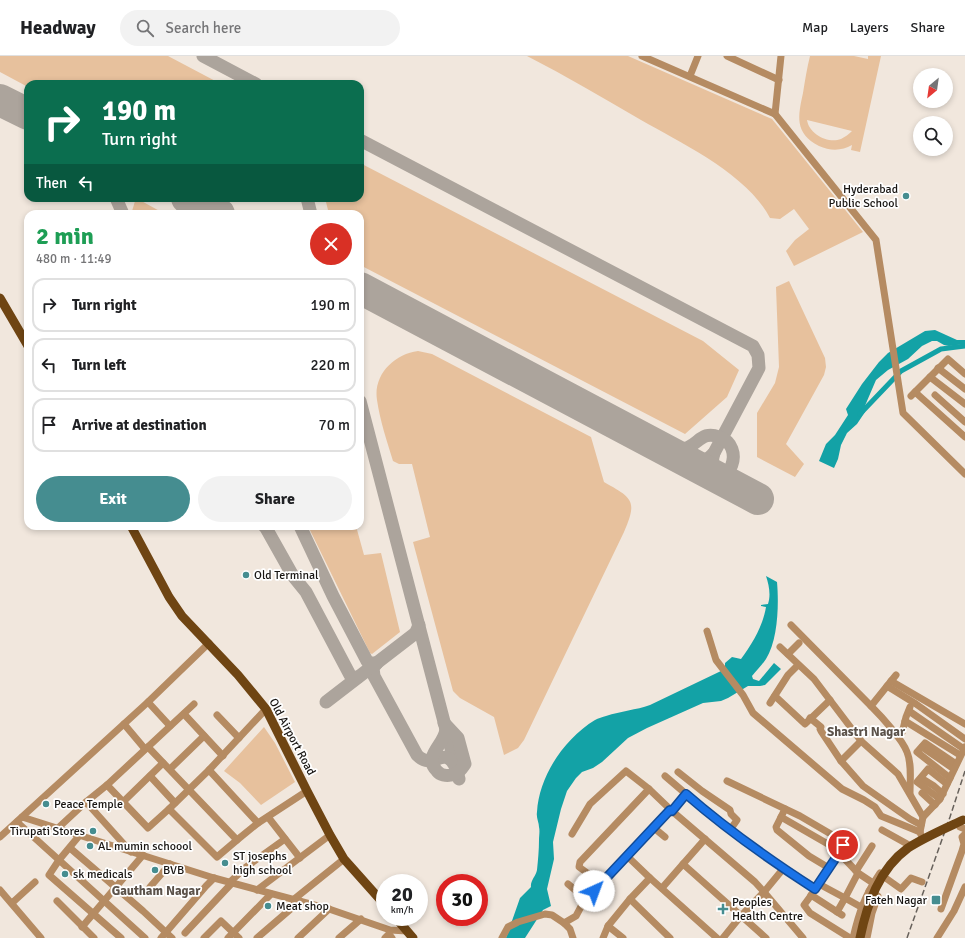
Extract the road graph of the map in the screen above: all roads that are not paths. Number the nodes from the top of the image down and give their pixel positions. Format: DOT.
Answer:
graph roads {
  1 [pos="642,56"];
  2 [pos="698,56"];
  3 [pos="727,56"];
  4 [pos="781,56"];
  5 [pos="690,76"];
  6 [pos="779,80"];
  7 [pos="776,114"];
  8 [pos="0,298"];
  9 [pos="24,339"];
  10 [pos="938,368"];
  11 [pos="965,374"];
  12 [pos="930,377"];
  13 [pos="965,388"];
  14 [pos="936,395"];
  15 [pos="965,404"];
  16 [pos="965,422"];
  17 [pos="965,437"];
  18 [pos="965,474"];
  19 [pos="133,530"];
  20 [pos="791,625"];
  21 [pos="707,631"];
  22 [pos="209,643"];
  23 [pos="799,643"];
  24 [pos="780,647"];
  25 [pos="788,654"];
  26 [pos="798,665"];
  27 [pos="896,675"];
  28 [pos="889,684"];
  29 [pos="775,696"];
  30 [pos="830,700"];
  31 [pos="148,702"];
  32 [pos="913,702"];
  33 [pos="770,703"];
  34 [pos="194,704"];
  35 [pos="871,706"];
  36 [pos="266,709"];
  37 [pos="909,711"];
  38 [pos="184,714"];
  39 [pos="218,716"];
  40 [pos="810,718"];
  41 [pos="905,721"];
  42 [pos="124,724"];
  43 [pos="965,724"];
  44 [pos="170,726"];
  45 [pos="896,735"];
  46 [pos="204,736"];
  47 [pos="239,738"];
  48 [pos="965,739"];
  49 [pos="861,741"];
  50 [pos="146,748"];
  51 [pos="963,750"];
  52 [pos="223,756"];
  53 [pos="841,761"];
  54 [pos="163,763"];
  55 [pos="170,769"];
  56 [pos="208,770"];
  57 [pos="678,772"];
  58 [pos="150,776"];
  59 [pos="666,776"];
  60 [pos="727,781"];
  61 [pos="947,784"];
  62 [pos="107,785"];
  63 [pos="649,789"];
  64 [pos="190,790"];
  65 [pos="307,791"];
  66 [pos="922,793"];
  67 [pos="686,794"];
  68 [pos="910,797"];
  69 [pos="86,802"];
  70 [pos="123,802"];
  71 [pos="175,804"];
  72 [pos="169,809"];
  73 [pos="785,809"];
  74 [pos="671,810"];
  75 [pos="268,817"];
  76 [pos="781,817"];
  77 [pos="19,820"];
  78 [pos="258,823"];
  79 [pos="921,824"];
  80 [pos="964,826"];
  81 [pos="654,828"];
  82 [pos="57,829"];
  83 [pos="730,830"];
  84 [pos="882,830"];
  85 [pos="572,834"];
  86 [pos="330,835"];
  87 [pos="79,836"];
  88 [pos="0,837"];
  89 [pos="665,837"];
  90 [pos="285,839"];
  91 [pos="237,840"];
  92 [pos="705,840"];
  93 [pos="909,845"];
  94 [pos="872,846"];
  95 [pos="70,848"];
  96 [pos="131,852"];
  97 [pos="840,852"];
  98 [pos="143,856"];
  99 [pos="627,856"];
  100 [pos="300,858"];
  101 [pos="344,859"];
  102 [pos="59,860"];
  103 [pos="170,864"];
  104 [pos="683,864"];
  105 [pos="829,868"];
  106 [pos="784,869"];
  107 [pos="857,872"];
  108 [pos="880,874"];
  109 [pos="214,878"];
  110 [pos="650,878"];
  111 [pos="35,882"];
  112 [pos="922,882"];
  113 [pos="231,883"];
  114 [pos="601,883"];
  115 [pos="873,883"];
  116 [pos="568,884"];
  117 [pos="115,887"];
  118 [pos="150,887"];
  119 [pos="965,887"];
  120 [pos="662,888"];
  121 [pos="815,889"];
  122 [pos="0,890"];
  123 [pos="257,890"];
  124 [pos="869,890"];
  125 [pos="764,892"];
  126 [pos="271,894"];
  127 [pos="376,895"];
  128 [pos="965,897"];
  129 [pos="845,898"];
  130 [pos="586,899"];
  131 [pos="630,899"];
  132 [pos="296,900"];
  133 [pos="57,901"];
  134 [pos="104,901"];
  135 [pos="12,903"];
  136 [pos="861,907"];
  137 [pos="329,909"];
  138 [pos="941,909"];
  139 [pos="954,911"];
  140 [pos="93,913"];
  141 [pos="741,915"];
  142 [pos="361,919"];
  143 [pos="564,922"];
  144 [pos="403,926"];
  145 [pos="608,926"];
  146 [pos="82,927"];
  147 [pos="184,933"];
  148 [pos="410,934"];
  149 [pos="163,935"];
  150 [pos="230,935"];
  151 [pos="389,935"];
  152 [pos="41,938"];
  153 [pos="94,938"];
  154 [pos="121,938"];
  155 [pos="146,938"];
  156 [pos="172,938"];
  157 [pos="204,938"];
  158 [pos="239,938"];
  159 [pos="257,938"];
  160 [pos="298,938"];
  161 [pos="339,938"];
  162 [pos="502,938"];
  163 [pos="573,938"];
  164 [pos="602,938"];
  165 [pos="623,938"];
  166 [pos="670,938"];
  167 [pos="717,938"];
  168 [pos="723,938"];
  169 [pos="766,938"];
  170 [pos="804,938"];
  171 [pos="852,938"];
  172 [pos="860,938"];
  173 [pos="864,938"];
  174 [pos="867,938"];
  175 [pos="937,938"];
  1 -- 5 [label="street"];
  2 -- 5 [label="street"];
  3 -- 6 [label="street"];
  4 -- 6 [label="street"];
  5 -- 7 [label="street"];
  6 -- 7 [label="street"];
  7 -- 18 [label="street"];
  8 -- 9 [label="main road"];
  10 -- 11 [label="street"];
  10 -- 12 [label="street"];
  10 -- 13 [label="street"];
  12 -- 15 [label="street"];
  12 -- 17 [label="street"];
  14 -- 16 [label="street"];
  19 -- 22 [label="main road, Old Airport Road"];
  20 -- 35 [label="street"];
  21 -- 79 [label="street"];
  22 -- 31 [label="street"];
  22 -- 36 [label="main road, Old Airport Road"];
  23 -- 25 [label="street"];
  24 -- 25 [label="street"];
  25 -- 26 [label="street"];
  26 -- 29 [label="street"];
  26 -- 30 [label="street"];
  27 -- 28 [label="street"];
  28 -- 32 [label="street"];
  28 -- 35 [label="street"];
  28 -- 43 [label="street"];
  29 -- 33 [label="street"];
  29 -- 40 [label="street"];
  30 -- 40 [label="street"];
  30 -- 49 [label="street"];
  31 -- 42 [label="street"];
  31 -- 44 [label="street"];
  32 -- 37 [label="street"];
  32 -- 48 [label="street"];
  34 -- 38 [label="street"];
  35 -- 45 [label="street"];
  36 -- 47 [label="street"];
  36 -- 65 [label="main road, Old Airport Road"];
  37 -- 41 [label="street"];
  37 -- 51 [label="street"];
  38 -- 44 [label="street"];
  38 -- 46 [label="street"];
  39 -- 47 [label="street"];
  40 -- 53 [label="street"];
  41 -- 45 [label="street"];
  41 -- 51 [label="street"];
  42 -- 50 [label="street"];
  42 -- 77 [label="street"];
  44 -- 50 [label="street"];
  45 -- 68 [label="street"];
  46 -- 52 [label="street"];
  46 -- 55 [label="street"];
  47 -- 52 [label="street"];
  49 -- 53 [label="street"];
  49 -- 68 [label="street"];
  50 -- 54 [label="street"];
  50 -- 62 [label="street"];
  51 -- 61 [label="street"];
  52 -- 56 [label="street"];
  53 -- 79 [label="street"];
  54 -- 55 [label="street"];
  54 -- 58 [label="street"];
  55 -- 64 [label="street"];
  56 -- 64 [label="street"];
  56 -- 78 [label="street"];
  57 -- 83 [label="street"];
  58 -- 70 [label="street"];
  58 -- 71 [label="street"];
  59 -- 67 [label="street"];
  60 -- 73 [label="street"];
  61 -- 61 [label="street"];
  61 -- 61 [label="street"];
  61 -- 66 [label="street"];
  61 -- 79 [label="street"];
  62 -- 69 [label="street"];
  62 -- 70 [label="street"];
  63 -- 74 [label="street"];
  63 -- 85 [label="street"];
  63 -- 114 [label="street"];
  64 -- 71 [label="street"];
  64 -- 91 [label="street"];
  65 -- 75 [label="street"];
  65 -- 86 [label="main road, Old Airport Road"];
  67 -- 74 [label="street"];
  67 -- 83 [label="street"];
  68 -- 79 [label="street"];
  69 -- 82 [label="street"];
  69 -- 96 [label="street"];
  70 -- 72 [label="street"];
  71 -- 72 [label="street"];
  72 -- 91 [label="street"];
  73 -- 76 [label="street"];
  73 -- 97 [label="street"];
  74 -- 81 [label="street"];
  74 -- 92 [label="street"];
  75 -- 78 [label="street"];
  75 -- 90 [label="street"];
  76 -- 97 [label="street"];
  76 -- 105 [label="street"];
  77 -- 82 [label="street"];
  77 -- 88 [label="street"];
  77 -- 102 [label="street"];
  78 -- 91 [label="street"];
  79 -- 93 [label="street"];
  80 -- 138 [label="street"];
  80 -- 172 [label="main road, bridge"];
  80 -- 173 [label="main road, bridge"];
  81 -- 89 [label="street"];
  81 -- 99 [label="street"];
  82 -- 87 [label="street"];
  83 -- 106 [label="street"];
  84 -- 93 [label="street"];
  86 -- 100 [label="street"];
  86 -- 101 [label="main road, Old Airport Road"];
  87 -- 95 [label="street"];
  87 -- 96 [label="street"];
  90 -- 100 [label="street"];
  90 -- 113 [label="street"];
  92 -- 104 [label="street"];
  92 -- 125 [label="street"];
  93 -- 108 [label="street"];
  94 -- 107 [label="street"];
  95 -- 102 [label="street"];
  95 -- 117 [label="street"];
  96 -- 98 [label="street"];
  97 -- 105 [label="street"];
  97 -- 107 [label="street"];
  98 -- 103 [label="street"];
  98 -- 117 [label="street"];
  99 -- 110 [label="street"];
  99 -- 114 [label="street"];
  100 -- 123 [label="street"];
  101 -- 127 [label="main road, Old Airport Road"];
  101 -- 132 [label="street"];
  102 -- 134 [label="street"];
  102 -- 140 [label="street"];
  103 -- 109 [label="street"];
  103 -- 118 [label="street"];
  104 -- 120 [label="street"];
  104 -- 141 [label="street"];
  105 -- 121 [label="street"];
  106 -- 121 [label="street"];
  106 -- 125 [label="street"];
  107 -- 115 [label="street"];
  107 -- 129 [label="street"];
  108 -- 112 [label="street"];
  108 -- 115 [label="street"];
  109 -- 113 [label="street"];
  109 -- 149 [label="street"];
  110 -- 120 [label="street"];
  110 -- 131 [label="street"];
  111 -- 135 [label="street"];
  113 -- 123 [label="street"];
  113 -- 147 [label="street"];
  114 -- 130 [label="street"];
  115 -- 124 [label="street"];
  116 -- 130 [label="street"];
  117 -- 134 [label="street"];
  117 -- 149 [label="street"];
  119 -- 139 [label="street"];
  120 -- 167 [label="street"];
  121 -- 129 [label="street"];
  121 -- 129 [label="street"];
  121 -- 171 [label="street"];
  122 -- 135 [label="street"];
  123 -- 126 [label="street"];
  124 -- 136 [label="street"];
  124 -- 174 [label="street"];
  125 -- 141 [label="street"];
  125 -- 170 [label="street"];
  126 -- 132 [label="street"];
  126 -- 150 [label="street"];
  128 -- 139 [label="street"];
  129 -- 136 [label="street"];
  130 -- 143 [label="street"];
  131 -- 145 [label="street"];
  131 -- 166 [label="street"];
  132 -- 137 [label="street"];
  132 -- 159 [label="street"];
  133 -- 146 [label="street"];
  134 -- 140 [label="street"];
  134 -- 155 [label="street"];
  135 -- 152 [label="street"];
  136 -- 171 [label="street"];
  137 -- 142 [label="street"];
  137 -- 160 [label="street"];
  139 -- 175 [label="street"];
  140 -- 146 [label="street"];
  140 -- 154 [label="street"];
  141 -- 168 [label="street"];
  141 -- 169 [label="street"];
  142 -- 151 [label="street"];
  142 -- 161 [label="street"];
  143 -- 162 [label="street"];
  143 -- 163 [label="street"];
  144 -- 148 [label="main road"];
  145 -- 164 [label="street"];
  145 -- 165 [label="street"];
  146 -- 153 [label="street"];
  148 -- 151 [label="street"];
  149 -- 156 [label="street"];
  150 -- 157 [label="street"];
  150 -- 158 [label="street"];
}
